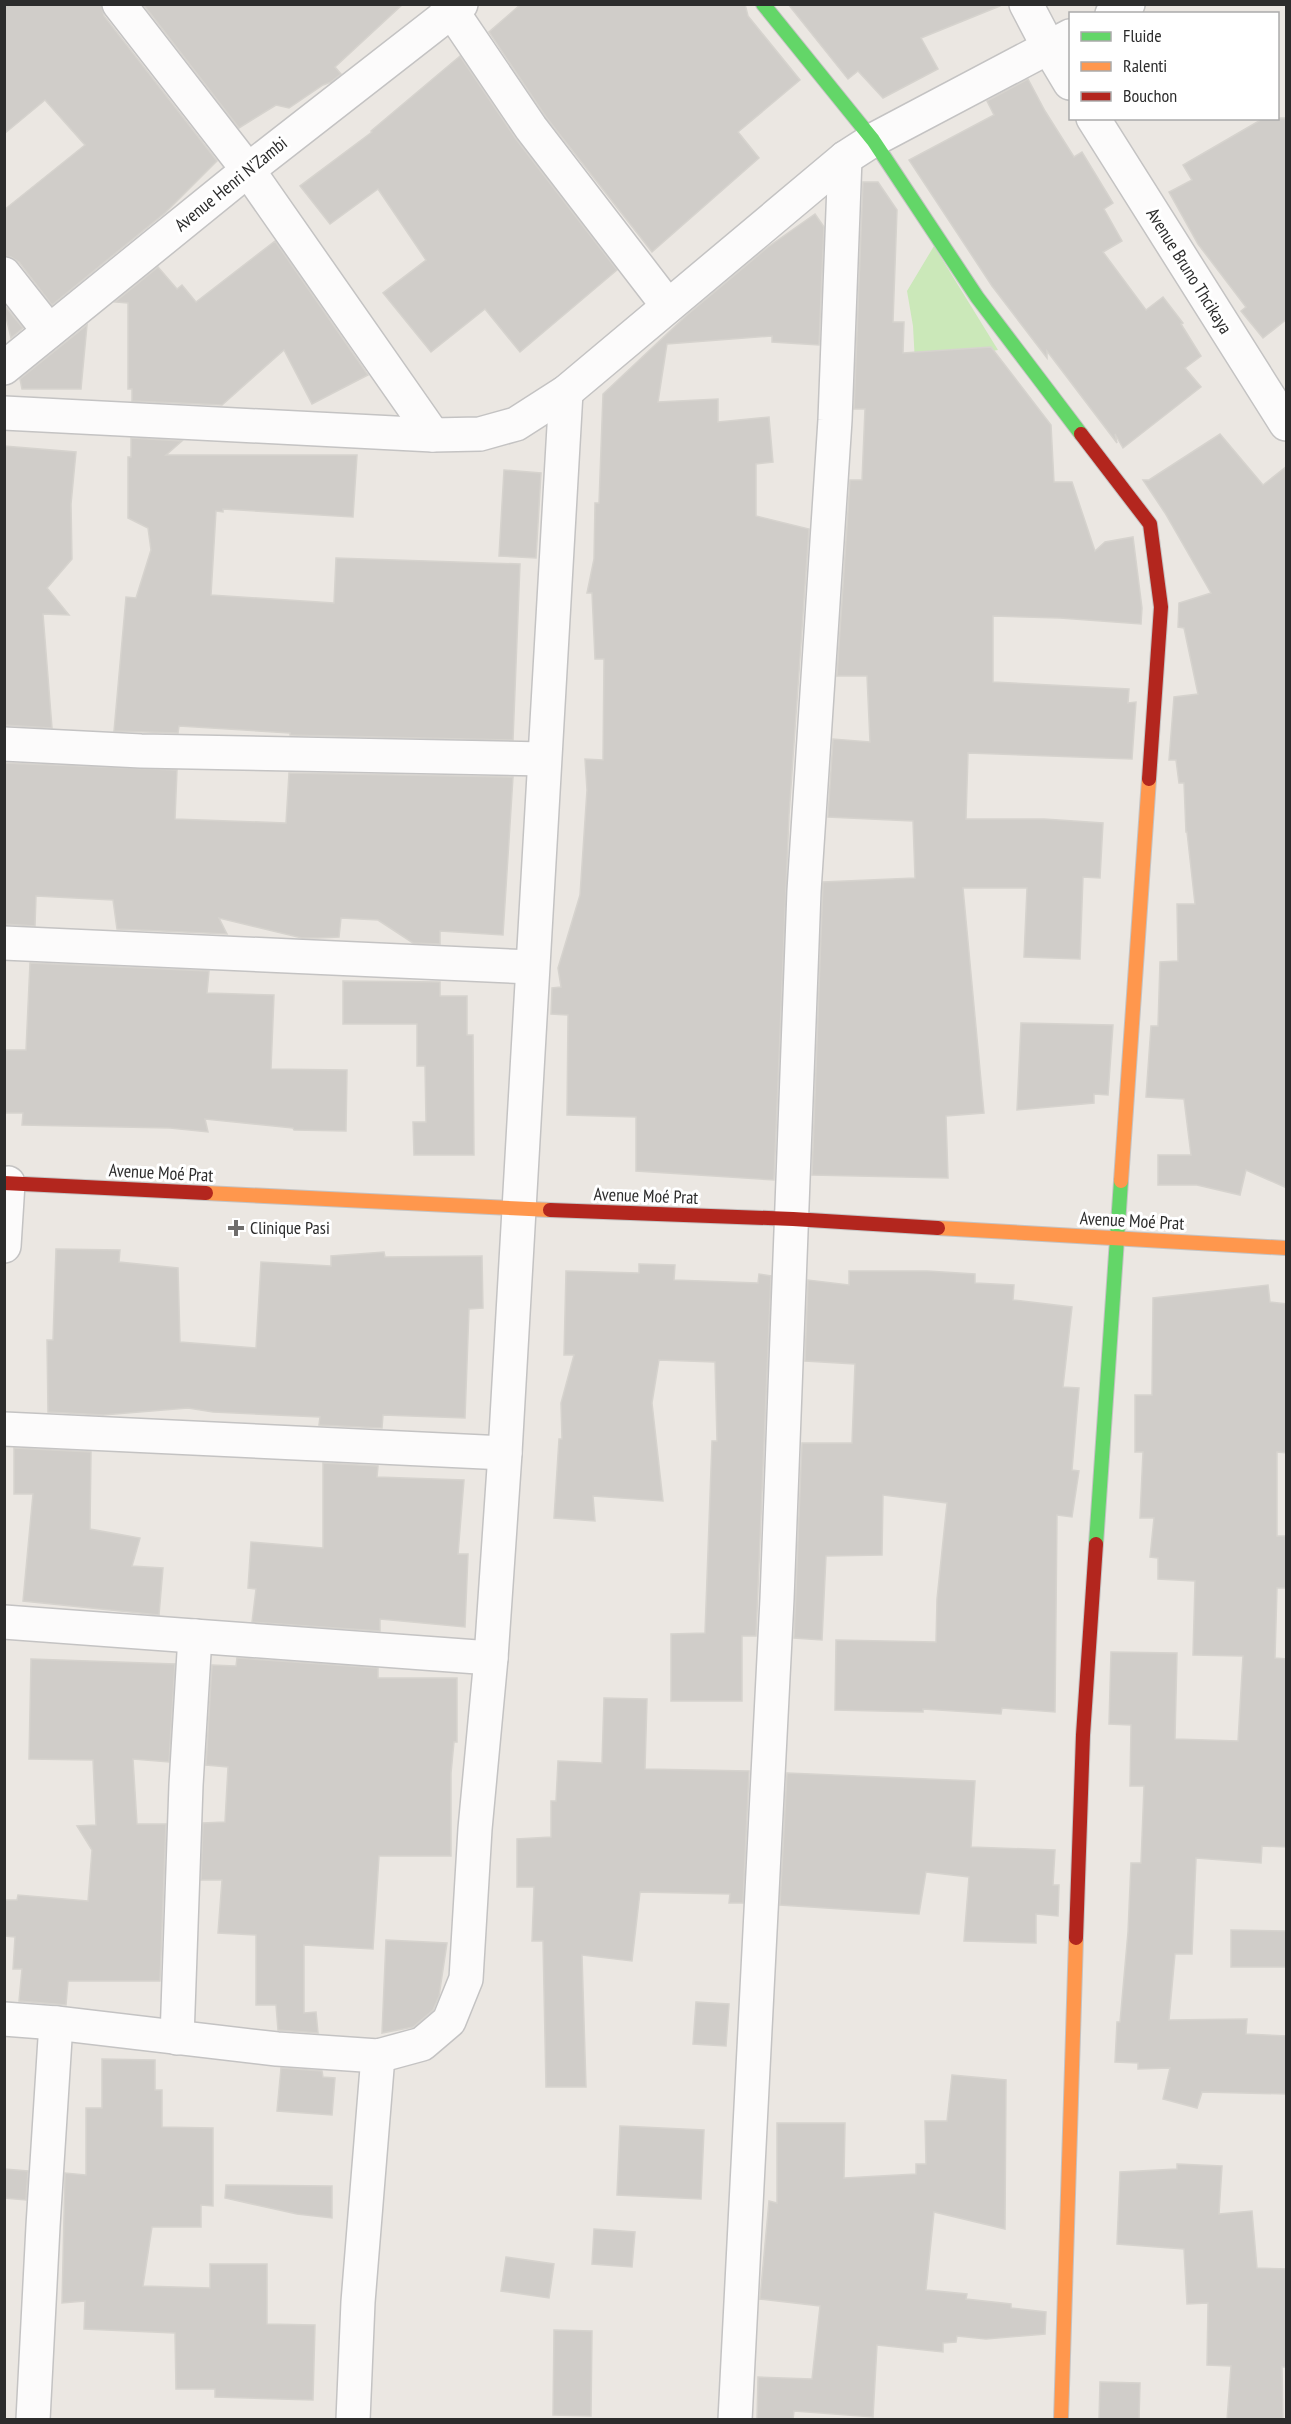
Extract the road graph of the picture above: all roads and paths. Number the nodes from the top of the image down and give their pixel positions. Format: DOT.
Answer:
graph roads {
  1 [pos="119,4"];
  2 [pos="763,4"];
  3 [pos="1026,4"];
  4 [pos="1128,4"];
  5 [pos="454,7"];
  6 [pos="1115,12"];
  7 [pos="1060,42"];
  8 [pos="1069,76"];
  9 [pos="1094,120"];
  10 [pos="873,140"];
  11 [pos="845,158"];
  12 [pos="248,170"];
  13 [pos="4,274"];
  14 [pos="668,306"];
  15 [pos="49,331"];
  16 [pos="4,368"];
  17 [pos="566,393"];
  18 [pos="4,413"];
  19 [pos="1287,424"];
  20 [pos="433,435"];
  21 [pos="4,744"];
  22 [pos="544,759"];
  23 [pos="4,943"];
  24 [pos="532,966"];
  25 [pos="6,1183"];
  26 [pos="518,1209"];
  27 [pos="793,1219"];
  28 [pos="1117,1238"];
  29 [pos="4,1246"];
  30 [pos="1287,1248"];
  31 [pos="4,1429"];
  32 [pos="505,1453"];
  33 [pos="4,1622"];
  34 [pos="195,1636"];
  35 [pos="491,1658"];
  36 [pos="4,2019"];
  37 [pos="56,2023"];
  38 [pos="177,2038"];
  39 [pos="378,2056"];
  40 [pos="33,2420"];
  41 [pos="354,2420"];
  42 [pos="735,2420"];
  43 [pos="1061,2420"];
  1 -- 12 [label="street"];
  2 -- 10 [label="street"];
  3 -- 7 [label="street"];
  4 -- 6 [label="street"];
  5 -- 12 [label="street, Avenue Henri N'Zambi"];
  5 -- 14 [label="street"];
  7 -- 8 [label="street"];
  7 -- 10 [label="street"];
  9 -- 19 [label="street, Avenue Bruno Thcikaya"];
  10 -- 11 [label="street"];
  10 -- 28 [label="street"];
  11 -- 14 [label="street"];
  11 -- 27 [label="street"];
  12 -- 15 [label="street, Avenue Henri N'Zambi"];
  12 -- 20 [label="street"];
  13 -- 15 [label="street"];
  14 -- 17 [label="street"];
  15 -- 16 [label="street, Avenue Henri N'Zambi"];
  17 -- 20 [label="street"];
  17 -- 22 [label="street"];
  18 -- 20 [label="street"];
  21 -- 22 [label="street"];
  22 -- 24 [label="street"];
  23 -- 24 [label="street"];
  24 -- 26 [label="street"];
  25 -- 26 [label="street, Avenue Moé Prat"];
  25 -- 29 [label="street"];
  26 -- 27 [label="street, Avenue Moé Prat"];
  26 -- 32 [label="street"];
  27 -- 28 [label="street, Avenue Moé Prat"];
  27 -- 42 [label="street"];
  28 -- 30 [label="street, Avenue Moé Prat"];
  28 -- 43 [label="street"];
  31 -- 32 [label="street"];
  32 -- 35 [label="street"];
  33 -- 34 [label="street"];
  34 -- 35 [label="street"];
  34 -- 38 [label="street"];
  35 -- 39 [label="street"];
  36 -- 37 [label="street"];
  37 -- 38 [label="street"];
  37 -- 40 [label="street"];
  38 -- 39 [label="street"];
  39 -- 41 [label="street"];
}
